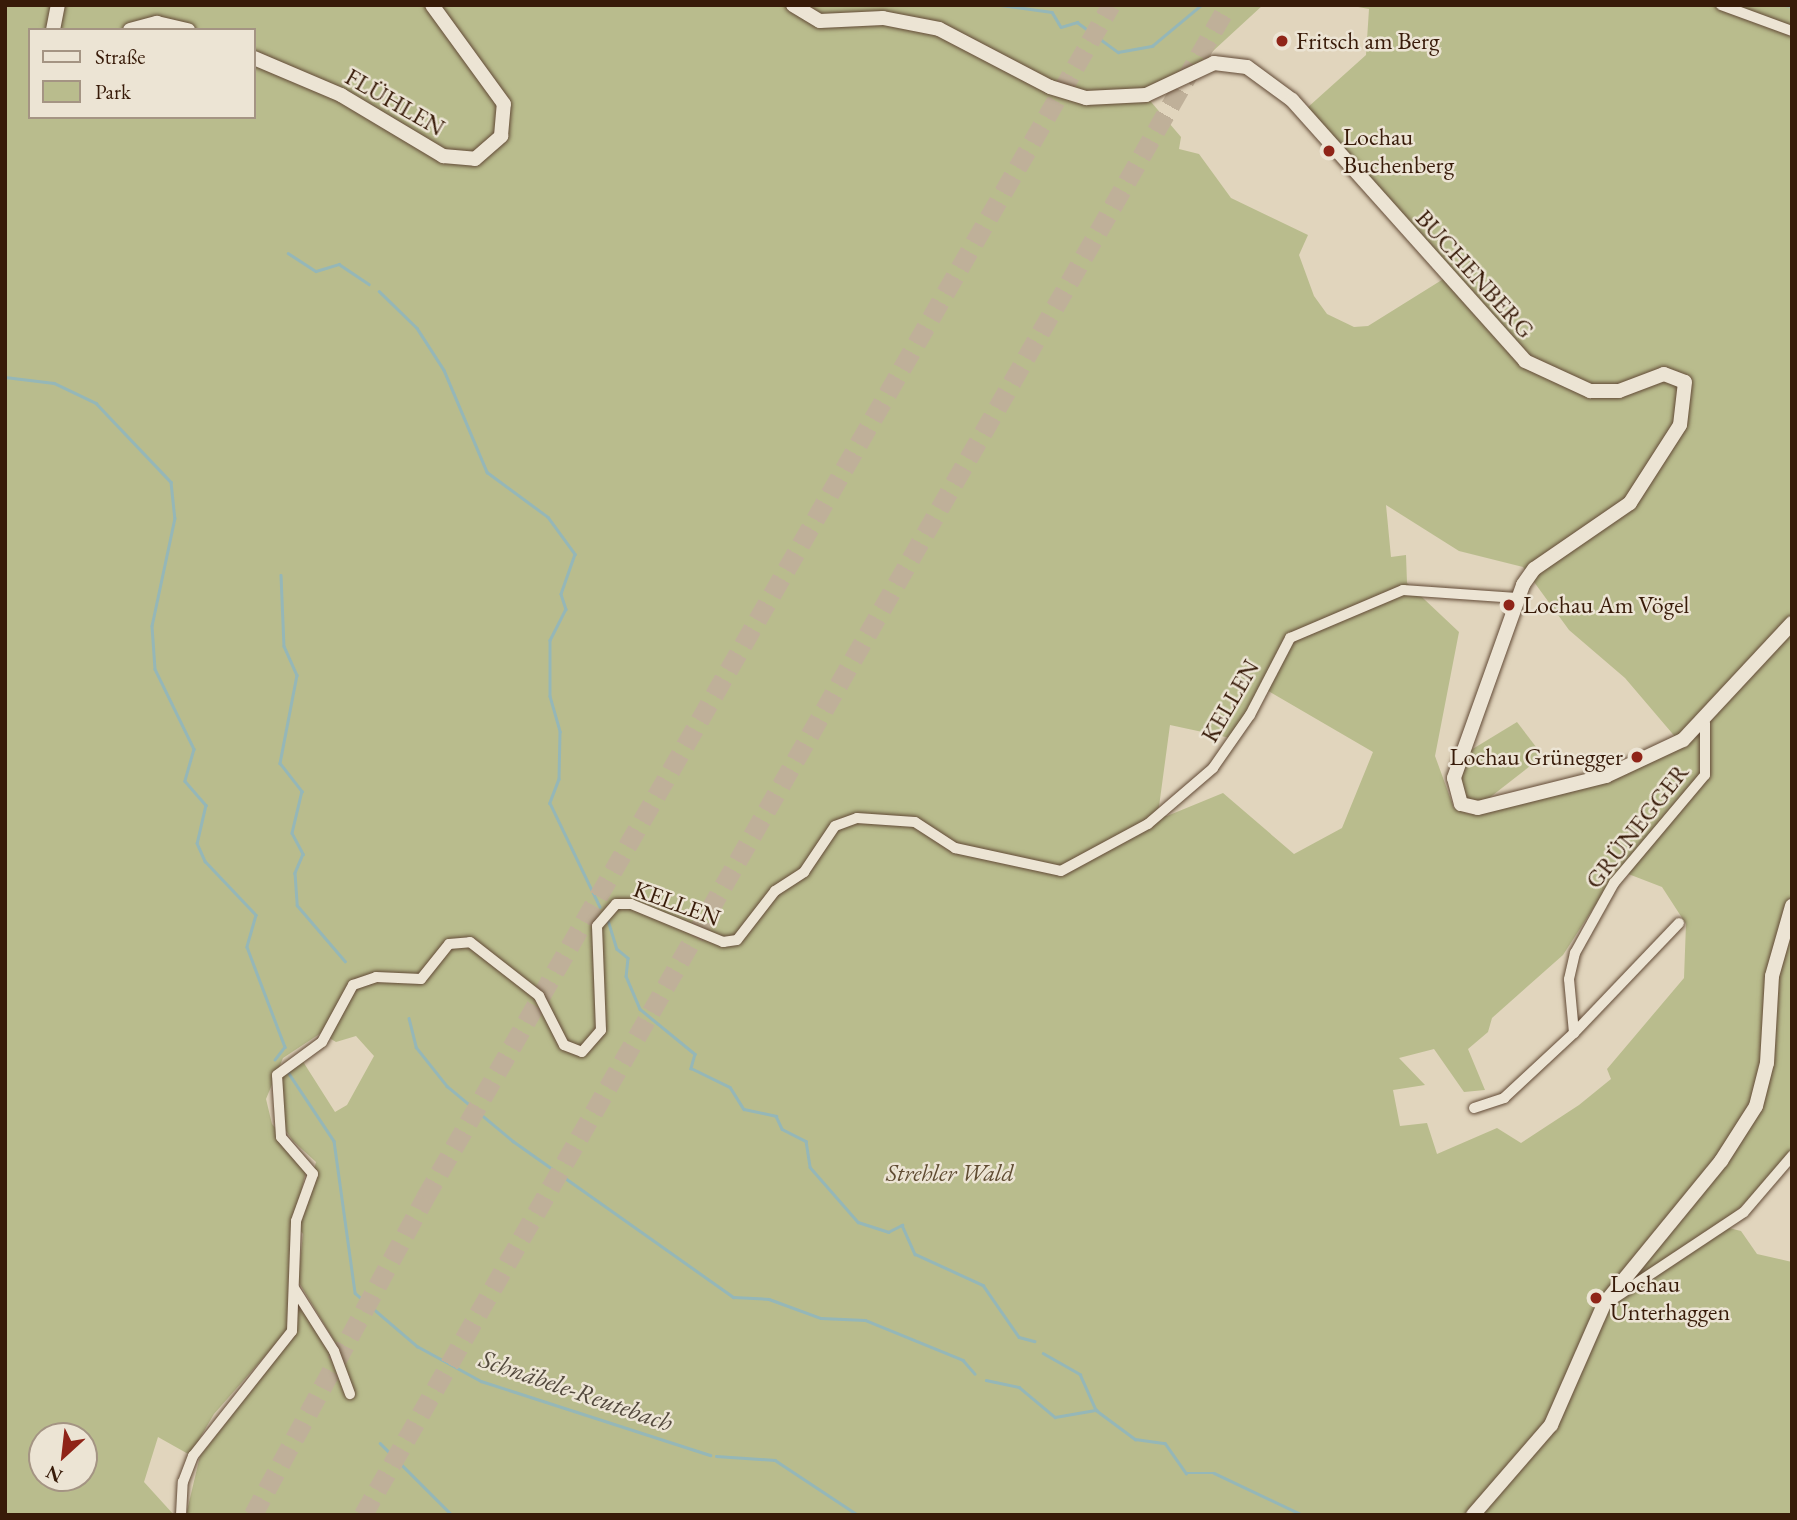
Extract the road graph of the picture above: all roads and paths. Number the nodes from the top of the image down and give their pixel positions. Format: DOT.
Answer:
graph roads {
  1 [pos="58,5"];
  2 [pos="432,5"];
  3 [pos="793,5"];
  4 [pos="1721,5"];
  5 [pos="52,28"];
  6 [pos="138,28"];
  7 [pos="179,28"];
  8 [pos="1792,31"];
  9 [pos="256,59"];
  10 [pos="1517,598"];
  11 [pos="1792,623"];
  12 [pos="1705,723"];
  13 [pos="1792,906"];
  14 [pos="1679,923"];
  15 [pos="1574,1032"];
  16 [pos="1474,1108"];
  17 [pos="1792,1156"];
  18 [pos="294,1288"];
  19 [pos="1604,1304"];
  20 [pos="350,1394"];
  21 [pos="181,1515"];
  22 [pos="1473,1515"];
  1 -- 5 [label="street"];
  2 -- 9 [label="street, FLÜHLEN"];
  3 -- 10 [label="street, BUCHENBERG"];
  4 -- 8 [label="street"];
  6 -- 7 [label="street"];
  10 -- 12 [label="street"];
  10 -- 18 [label="street, KELLEN"];
  11 -- 12 [label="street"];
  12 -- 15 [label="street, GRÜNEGGER"];
  13 -- 19 [label="street"];
  14 -- 15 [label="street"];
  15 -- 16 [label="street"];
  17 -- 19 [label="street"];
  18 -- 20 [label="street"];
  18 -- 21 [label="street"];
  19 -- 22 [label="street"];
}
